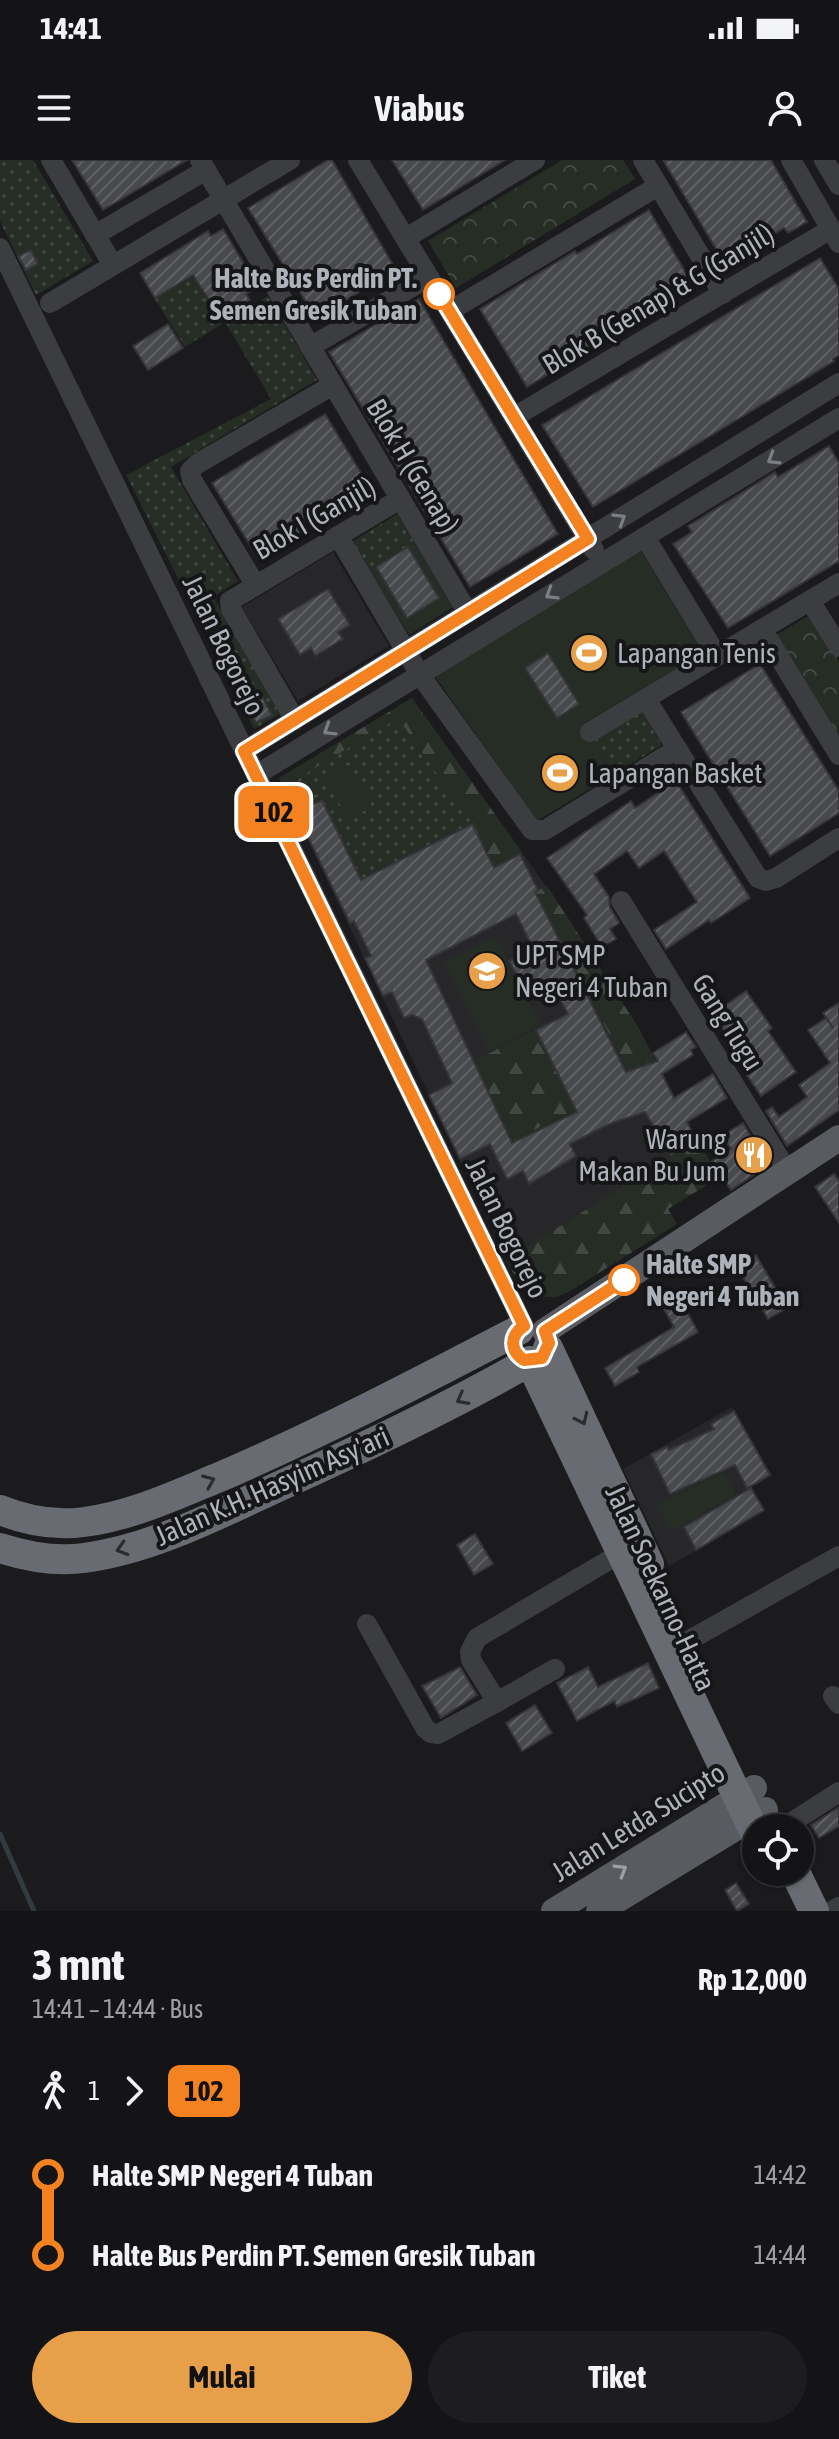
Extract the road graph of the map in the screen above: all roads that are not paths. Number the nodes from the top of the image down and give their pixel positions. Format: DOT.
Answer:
graph roads {
  1 [pos="51,160"];
  2 [pos="290,160"];
  3 [pos="358,160"];
  4 [pos="535,160"];
  5 [pos="643,160"];
  6 [pos="791,160"];
  7 [pos="824,160"];
  8 [pos="203,165"];
  9 [pos="839,185"];
  10 [pos="658,186"];
  11 [pos="224,199"];
  12 [pos="95,235"];
  13 [pos="835,236"];
  14 [pos="406,238"];
  15 [pos="0,248"];
  16 [pos="113,265"];
  17 [pos="429,277"];
  18 [pos="723,294"];
  19 [pos="50,303"];
  20 [pos="450,311"];
  21 [pos="310,347"];
  22 [pos="333,385"];
  23 [pos="831,388"];
  24 [pos="514,417"];
  25 [pos="839,418"];
  26 [pos="400,499"];
  27 [pos="338,536"];
  28 [pos="645,537"];
  29 [pos="588,539"];
  30 [pos="602,563"];
  31 [pos="839,583"];
  32 [pos="255,584"];
  33 [pos="810,601"];
  34 [pos="468,613"];
  35 [pos="762,629"];
  36 [pos="839,647"];
  37 [pos="406,651"];
  38 [pos="717,656"];
  39 [pos="420,675"];
  40 [pos="646,699"];
  41 [pos="295,720"];
  42 [pos="590,732"];
  43 [pos="677,749"];
  44 [pos="244,751"];
  45 [pos="839,755"];
  46 [pos="256,775"];
  47 [pos="839,838"];
  48 [pos="621,901"];
  49 [pos="839,1138"];
  50 [pos="788,1172"];
  51 [pos="533,1339"];
  52 [pos="0,1510"];
  53 [pos="622,1537"];
  54 [pos="0,1548"];
  55 [pos="839,1556"];
  56 [pos="367,1624"];
  57 [pos="686,1642"];
  58 [pos="555,1669"];
  59 [pos="497,1702"];
  60 [pos="839,1792"];
  61 [pos="760,1814"];
  62 [pos="760,1814"];
  63 [pos="763,1814"];
  64 [pos="742,1823"];
  65 [pos="742,1826"];
  66 [pos="780,1886"];
  67 [pos="802,1886"];
  68 [pos="839,1907"];
  69 [pos="554,1911"];
  70 [pos="599,1911"];
  71 [pos="792,1911"];
  72 [pos="814,1911"];
  73 [pos="832,1911"];
  1 -- 12 [label="street"];
  2 -- 11 [label="street"];
  3 -- 14 [label="street"];
  4 -- 14 [label="street"];
  5 -- 10 [label="street"];
  6 -- 13 [label="street"];
  7 -- 9 [label="street"];
  8 -- 11 [label="street, Blok H (Genap)"];
  8 -- 12 [label="street"];
  10 -- 18 [label="street"];
  10 -- 20 [label="street"];
  11 -- 16 [label="street"];
  11 -- 21 [label="street, Blok H (Genap)"];
  12 -- 16 [label="street"];
  13 -- 18 [label="street, Blok B (Genap) & G (Ganjil)"];
  14 -- 17 [label="street"];
  15 -- 44 [label="street, Jalan Bogorejo"];
  16 -- 19 [label="street"];
  17 -- 20 [label="street"];
  17 -- 21 [label="street"];
  18 -- 24 [label="street, Blok B (Genap) & G (Ganjil)"];
  20 -- 24 [label="street"];
  21 -- 22 [label="street, Blok H (Genap)"];
  22 -- 26 [label="street, Blok H (Genap)"];
  22 -- 32 [label="street"];
  23 -- 25 [label="street"];
  29 -- 23 [label="street, one-way"];
  24 -- 29 [label="street"];
  25 -- 28 [label="street, one-way"];
  26 -- 27 [label="street, Blok I (Ganjil)"];
  26 -- 34 [label="street, Blok H (Genap)"];
  27 -- 32 [label="street, Blok I (Ganjil)"];
  27 -- 37 [label="street"];
  28 -- 30 [label="street"];
  28 -- 38 [label="street"];
  29 -- 30 [label="street"];
  29 -- 34 [label="street"];
  30 -- 39 [label="street, one-way"];
  31 -- 33 [label="street"];
  32 -- 41 [label="street, Blok I (Ganjil)"];
  33 -- 35 [label="street"];
  33 -- 36 [label="street"];
  34 -- 37 [label="street"];
  35 -- 38 [label="street"];
  35 -- 45 [label="street"];
  37 -- 39 [label="street"];
  37 -- 41 [label="street"];
  38 -- 40 [label="street"];
  39 -- 43 [label="street"];
  39 -- 46 [label="street, one-way"];
  40 -- 42 [label="street"];
  40 -- 43 [label="street"];
  41 -- 44 [label="street"];
  43 -- 47 [label="street"];
  44 -- 46 [label="street, Jalan Bogorejo"];
  46 -- 51 [label="street, Jalan Bogorejo"];
  48 -- 50 [label="street, Gang Tugu"];
  49 -- 50 [label="main road"];
  50 -- 51 [label="main road"];
  52 -- 51 [label="highway, Jalan K.H. Hasyim Asy'ari, one-way"];
  51 -- 53 [label="highway, Jalan Soekarno-Hatta"];
  51 -- 54 [label="highway, Jalan K.H. Hasyim Asy'ari, one-way"];
  53 -- 57 [label="highway, Jalan Soekarno-Hatta"];
  53 -- 59 [label="street"];
  53 -- 61 [label="highway, Jalan Soekarno-Hatta"];
  55 -- 57 [label="street"];
  56 -- 59 [label="street"];
  57 -- 62 [label="highway, Jalan Soekarno-Hatta"];
  58 -- 59 [label="street"];
  60 -- 63 [label="street"];
  69 -- 64 [label="main road, Jalan Letda Sucipto, one-way"];
  65 -- 70 [label="main road, Jalan Letda Sucipto"];
  66 -- 71 [label="highway"];
  67 -- 72 [label="highway"];
  68 -- 73 [label="street"];
}
